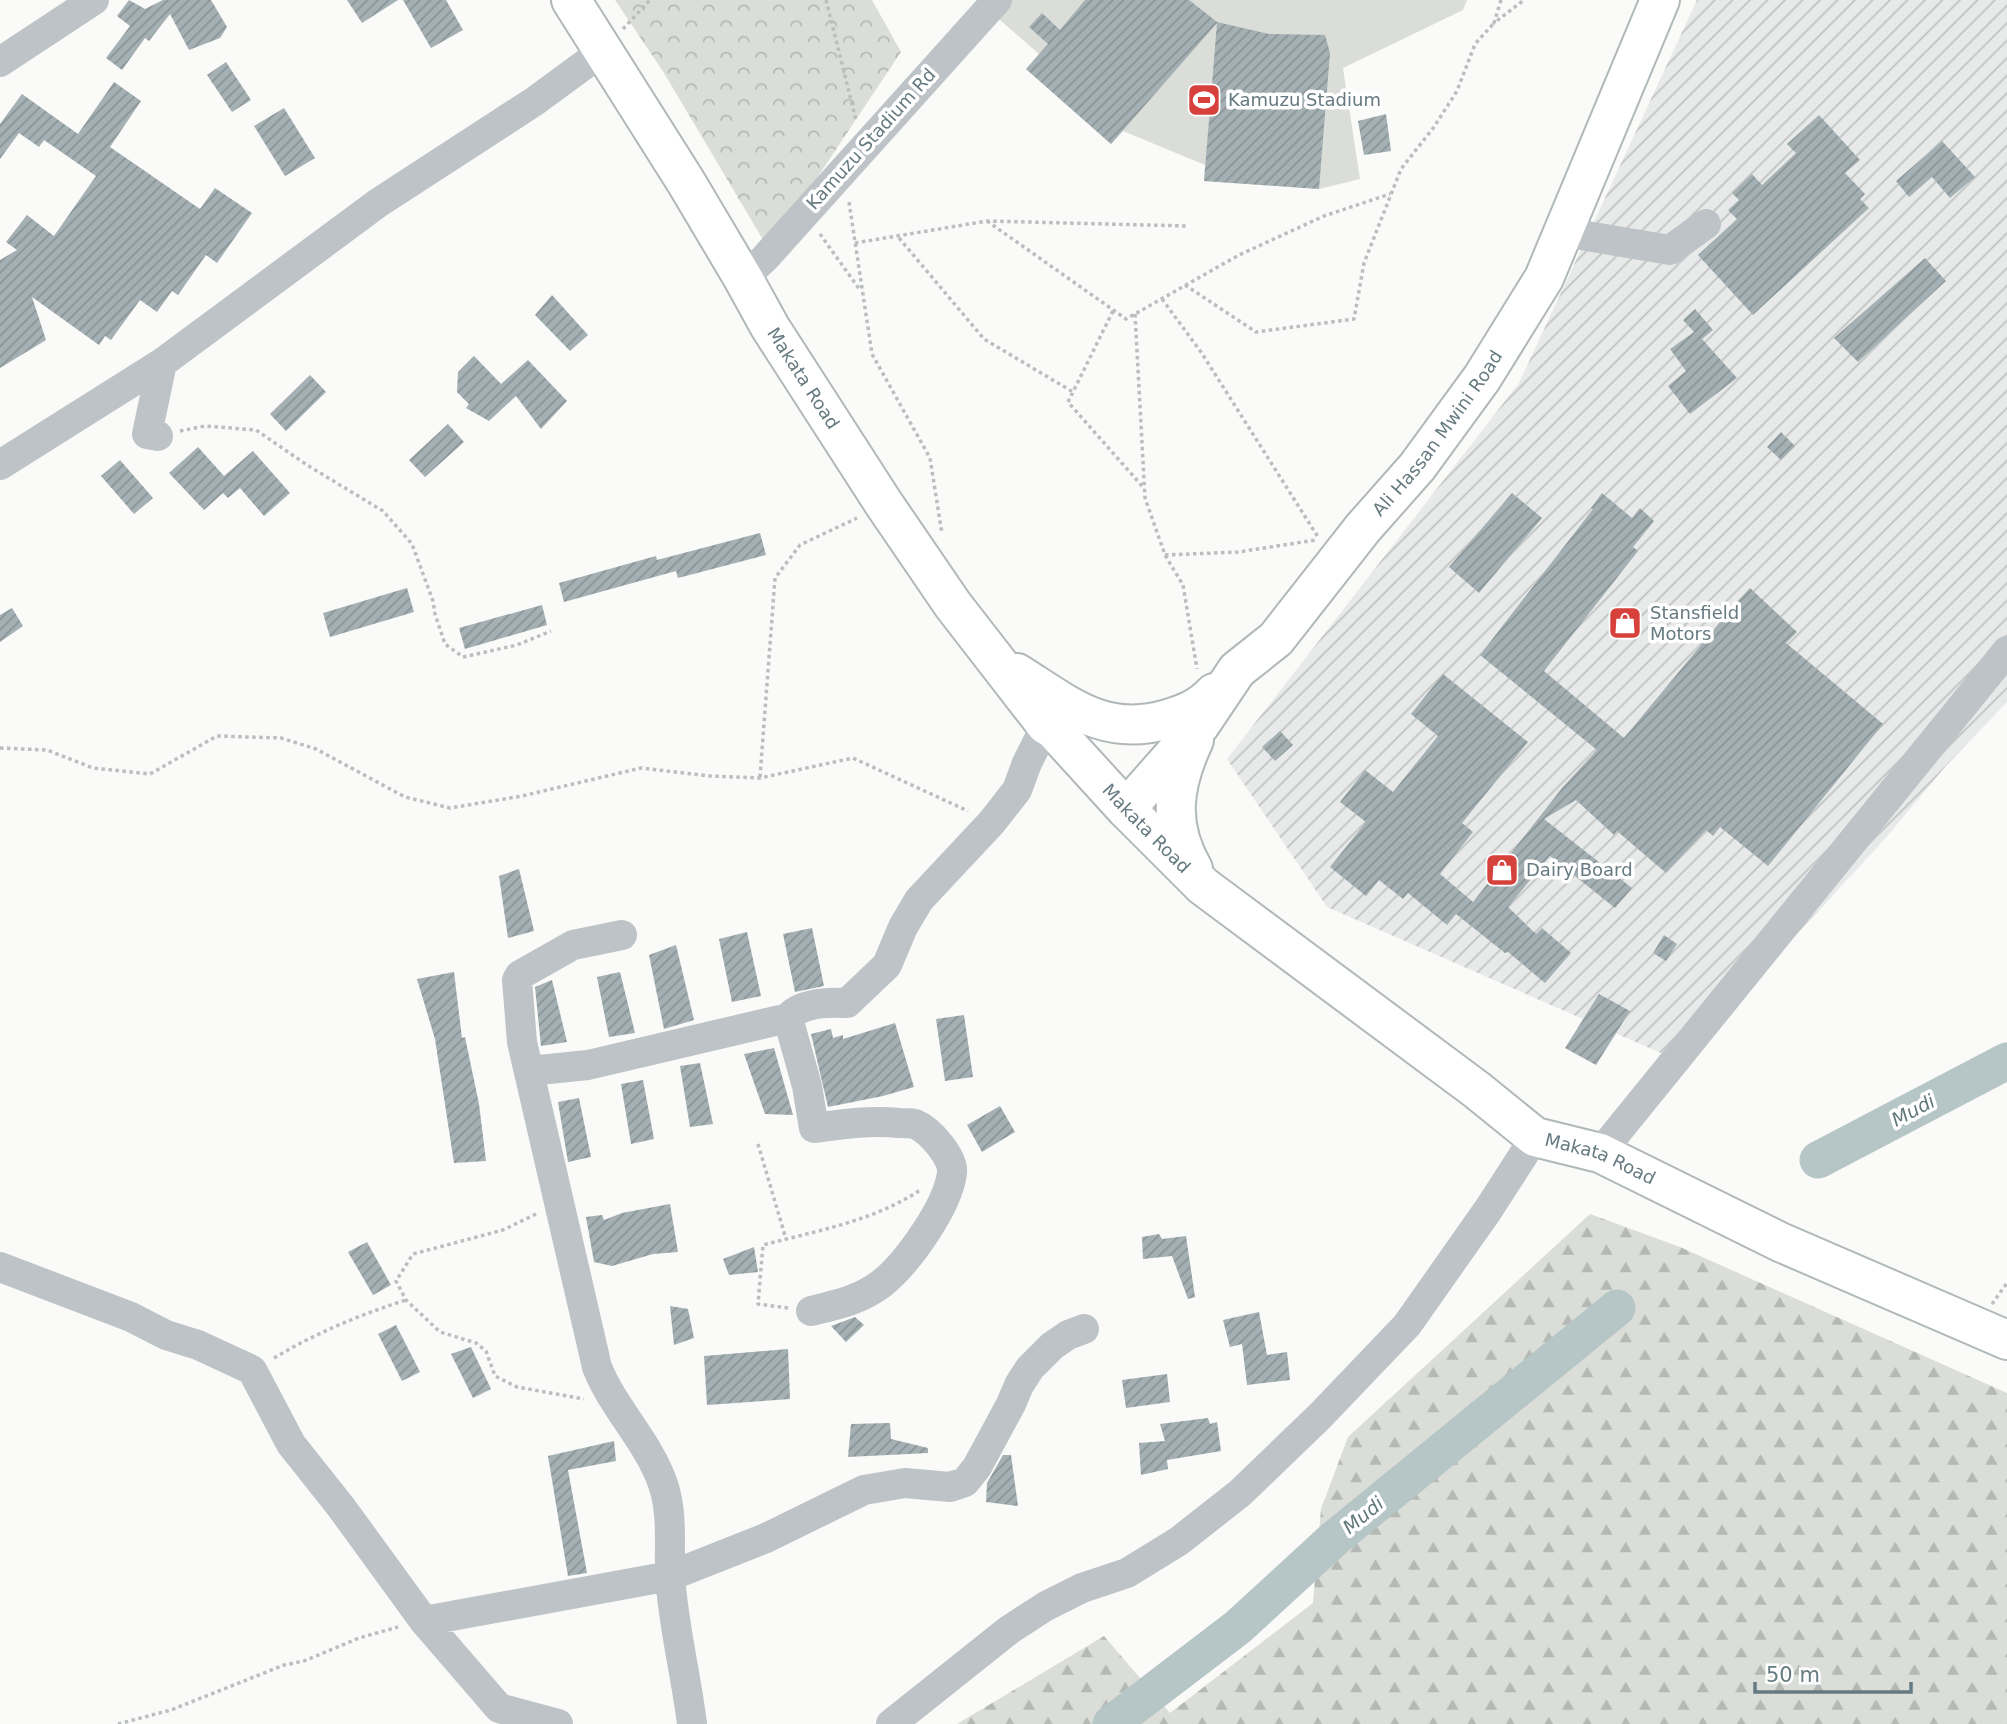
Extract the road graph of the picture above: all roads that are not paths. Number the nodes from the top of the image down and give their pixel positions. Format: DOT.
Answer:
graph roads {
  1 [pos="94,0"];
  2 [pos="571,0"];
  3 [pos="997,0"];
  4 [pos="1660,0"];
  5 [pos="603,51"];
  6 [pos="0,62"];
  7 [pos="1706,224"];
  8 [pos="1563,232"];
  9 [pos="743,278"];
  10 [pos="162,363"];
  11 [pos="158,436"];
  12 [pos="0,465"];
  13 [pos="2007,651"];
  14 [pos="997,661"];
  15 [pos="1201,715"];
  16 [pos="1046,725"];
  17 [pos="1126,809"];
  18 [pos="1203,886"];
  19 [pos="622,936"];
  20 [pos="788,1018"];
  21 [pos="529,1071"];
  22 [pos="1535,1137"];
  23 [pos="1600,1153"];
  24 [pos="0,1267"];
  25 [pos="811,1311"];
  26 [pos="1084,1329"];
  27 [pos="2007,1340"];
  28 [pos="670,1576"];
  29 [pos="424,1620"];
  30 [pos="558,1724"];
  31 [pos="692,1724"];
  32 [pos="891,1724"];
  1 -- 6 [label="street"];
  2 -- 5 [label="main road, Makata Road"];
  3 -- 9 [label="street, Kamuzu Stadium Rd"];
  4 -- 8 [label="main road, Ali Hassan Mwini Road"];
  5 -- 9 [label="main road, Makata Road"];
  5 -- 10 [label="street"];
  7 -- 8 [label="street"];
  8 -- 15 [label="main road, Ali Hassan Mwini Road"];
  9 -- 14 [label="main road, Makata Road"];
  10 -- 11 [label="street"];
  10 -- 12 [label="street"];
  13 -- 23 [label="street"];
  14 -- 15 [label="main road"];
  14 -- 16 [label="main road, Makata Road"];
  15 -- 17 [label="main road, Ali Hassan Mwini Road"];
  15 -- 18 [label="main road"];
  16 -- 17 [label="main road, Makata Road"];
  16 -- 20 [label="street"];
  17 -- 18 [label="main road, Makata Road"];
  18 -- 22 [label="main road, Makata Road"];
  19 -- 21 [label="street"];
  20 -- 21 [label="street"];
  20 -- 25 [label="street"];
  21 -- 28 [label="street"];
  22 -- 23 [label="main road, Makata Road"];
  22 -- 32 [label="street"];
  23 -- 27 [label="main road, Makata Road"];
  24 -- 29 [label="street"];
  26 -- 28 [label="street"];
  28 -- 29 [label="street"];
  28 -- 31 [label="street"];
  29 -- 30 [label="street"];
}
